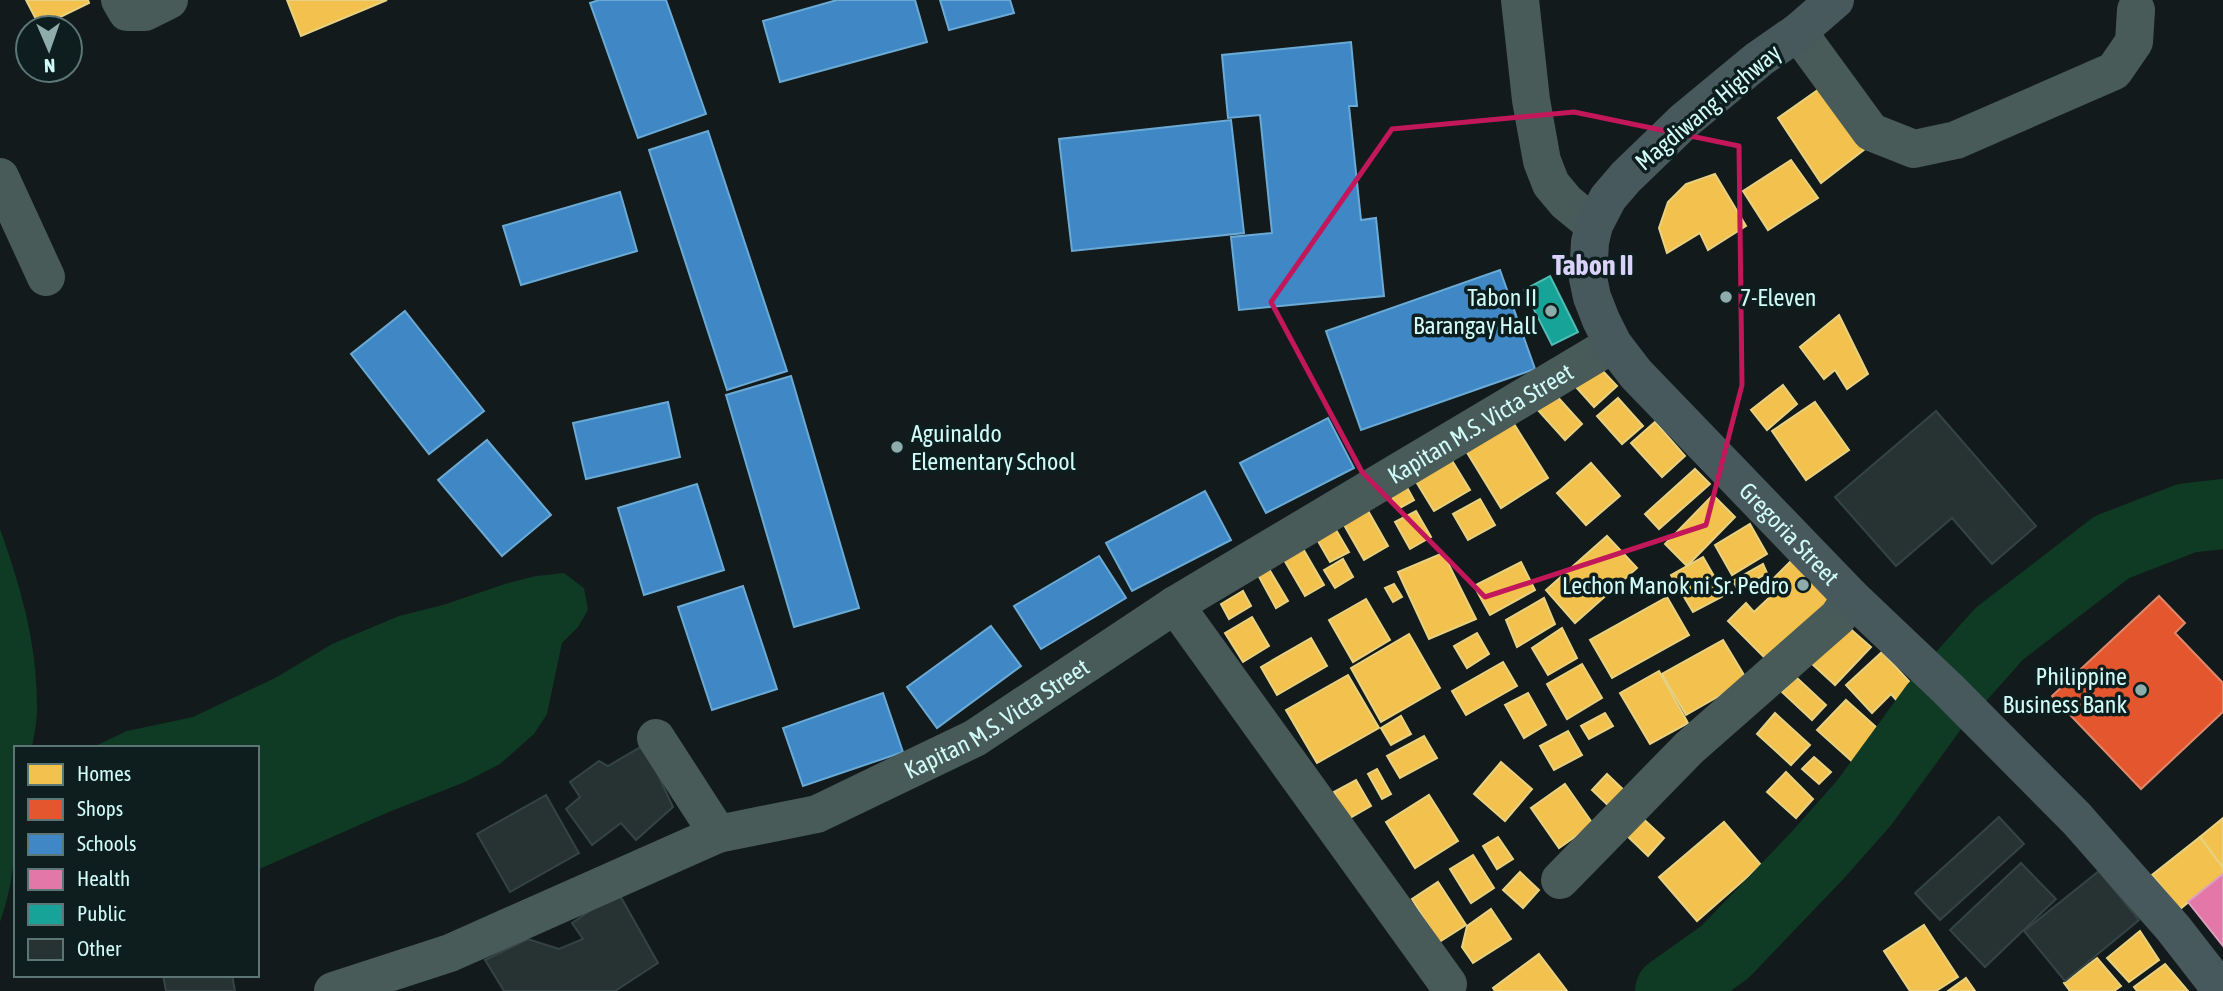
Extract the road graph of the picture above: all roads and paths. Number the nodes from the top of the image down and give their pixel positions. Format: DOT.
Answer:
graph roads {
  1 [pos="120,0"];
  2 [pos="169,0"];
  3 [pos="1520,0"];
  4 [pos="1835,0"];
  5 [pos="2136,10"];
  6 [pos="1798,32"];
  7 [pos="0,177"];
  8 [pos="1594,225"];
  9 [pos="46,277"];
  10 [pos="1613,344"];
  11 [pos="1851,597"];
  12 [pos="1175,605"];
  13 [pos="656,738"];
  14 [pos="718,834"];
  15 [pos="1560,880"];
  16 [pos="1448,984"];
  17 [pos="333,991"];
  18 [pos="2222,991"];
  1 -- 2 [label="street"];
  3 -- 8 [label="street"];
  4 -- 6 [label="main road, Magdiwang Highway"];
  5 -- 6 [label="street"];
  6 -- 8 [label="main road, Magdiwang Highway"];
  7 -- 9 [label="street"];
  8 -- 10 [label="main road, Gregoria Street"];
  10 -- 11 [label="main road, Gregoria Street"];
  10 -- 12 [label="street, Kapitan M.S. Victa Street"];
  11 -- 15 [label="street"];
  11 -- 18 [label="main road, Gregoria Street"];
  12 -- 14 [label="street, Kapitan M.S. Victa Street"];
  12 -- 16 [label="street"];
  13 -- 14 [label="street"];
  14 -- 17 [label="street, Kapitan M.S. Victa Street"];
}
